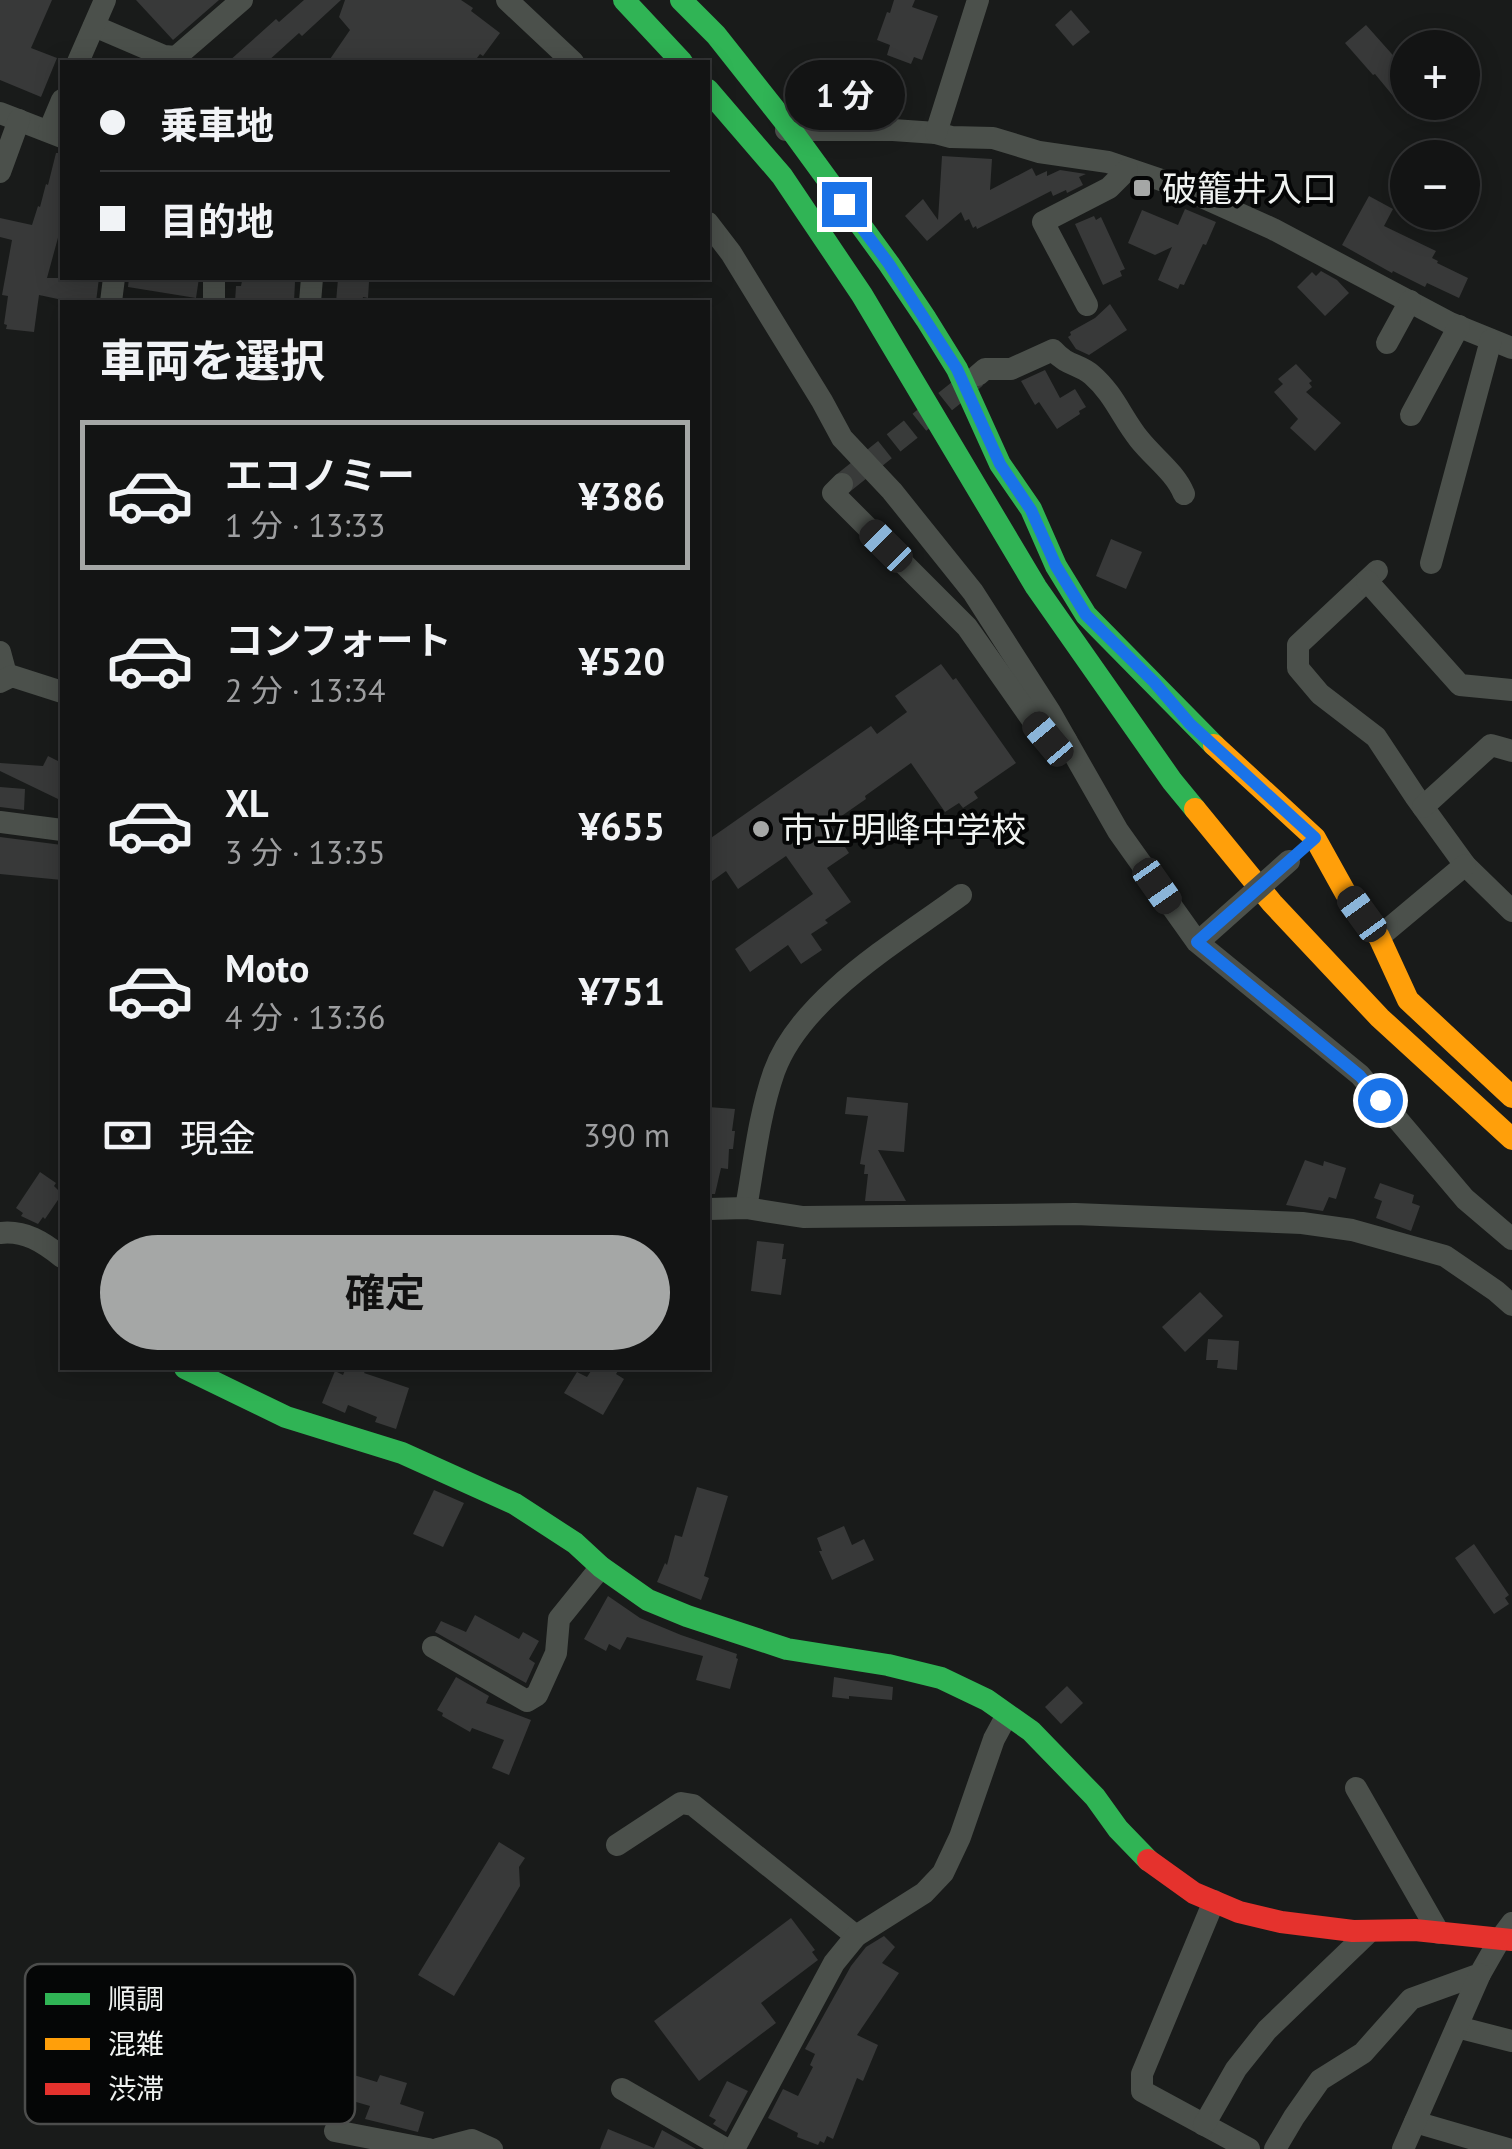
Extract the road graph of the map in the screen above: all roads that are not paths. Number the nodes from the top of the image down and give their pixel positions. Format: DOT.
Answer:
graph roads {
  1 [pos="105,0"];
  2 [pos="242,0"];
  3 [pos="508,0"];
  4 [pos="624,0"];
  5 [pos="682,0"];
  6 [pos="978,0"];
  7 [pos="94,26"];
  8 [pos="79,60"];
  9 [pos="571,60"];
  10 [pos="680,60"];
  11 [pos="710,92"];
  12 [pos="10,116"];
  13 [pos="710,122"];
  14 [pos="738,124"];
  15 [pos="792,131"];
  16 [pos="936,133"];
  17 [pos="56,134"];
  18 [pos="1127,170"];
  19 [pos="0,172"];
  20 [pos="710,227"];
  21 [pos="1410,301"];
  22 [pos="1087,305"];
  23 [pos="1459,326"];
  24 [pos="1387,342"];
  25 [pos="1501,344"];
  26 [pos="978,375"];
  27 [pos="1411,416"];
  28 [pos="842,484"];
  29 [pos="1184,494"];
  30 [pos="1431,563"];
  31 [pos="0,652"];
  32 [pos="4,680"];
  33 [pos="1512,690"];
  34 [pos="60,691"];
  35 [pos="1066,740"];
  36 [pos="1512,751"];
  37 [pos="1423,807"];
  38 [pos="0,822"];
  39 [pos="60,830"];
  40 [pos="1315,838"];
  41 [pos="1464,865"];
  42 [pos="962,895"];
  43 [pos="1507,895"];
  44 [pos="1379,937"];
  45 [pos="1202,938"];
  46 [pos="1512,1097"];
  47 [pos="1512,1139"];
  48 [pos="746,1208"];
  49 [pos="710,1209"];
  50 [pos="0,1233"];
  51 [pos="1512,1240"];
  52 [pos="60,1255"];
  53 [pos="1512,1305"];
  54 [pos="189,1370"];
  55 [pos="601,1567"];
  56 [pos="433,1647"];
  57 [pos="1007,1715"];
  58 [pos="1356,1788"];
  59 [pos="617,1845"];
  60 [pos="1214,1901"];
  61 [pos="1370,1931"];
  62 [pos="1440,1933"];
  63 [pos="1508,1934"];
  64 [pos="856,1936"];
  65 [pos="1480,1974"];
  66 [pos="1457,2027"];
  67 [pos="1512,2041"];
  68 [pos="622,2089"];
  69 [pos="1415,2122"];
  70 [pos="1204,2125"];
  71 [pos="335,2131"];
  72 [pos="428,2149"];
  73 [pos="438,2149"];
  74 [pos="492,2149"];
  75 [pos="726,2149"];
  76 [pos="734,2149"];
  77 [pos="1248,2149"];
  78 [pos="1276,2149"];
  79 [pos="1403,2149"];
  80 [pos="1508,2149"];
  1 -- 7 [label="street"];
  2 -- 7 [label="street"];
  3 -- 9 [label="street"];
  4 -- 10 [label="main road"];
  5 -- 15 [label="main road"];
  6 -- 16 [label="street"];
  7 -- 8 [label="street"];
  11 -- 14 [label="main road"];
  12 -- 17 [label="street"];
  12 -- 19 [label="street"];
  13 -- 14 [label="street"];
  14 -- 15 [label="street"];
  14 -- 47 [label="main road"];
  15 -- 16 [label="street"];
  15 -- 40 [label="main road"];
  16 -- 18 [label="street"];
  18 -- 21 [label="street"];
  18 -- 22 [label="street"];
  20 -- 35 [label="street"];
  21 -- 23 [label="street"];
  21 -- 24 [label="street"];
  23 -- 25 [label="street"];
  23 -- 27 [label="street"];
  25 -- 30 [label="street"];
  26 -- 29 [label="street"];
  28 -- 35 [label="street"];
  31 -- 32 [label="street"];
  32 -- 34 [label="street"];
  33 -- 37 [label="street"];
  35 -- 45 [label="street"];
  36 -- 37 [label="street"];
  37 -- 41 [label="street"];
  38 -- 39 [label="street"];
  40 -- 44 [label="main road"];
  40 -- 45 [label="street, bridge"];
  41 -- 43 [label="street"];
  41 -- 44 [label="street"];
  42 -- 48 [label="street"];
  44 -- 46 [label="main road"];
  45 -- 51 [label="street"];
  48 -- 49 [label="street"];
  48 -- 53 [label="street"];
  50 -- 52 [label="street"];
  54 -- 55 [label="main road"];
  55 -- 56 [label="street"];
  55 -- 57 [label="main road"];
  57 -- 60 [label="main road"];
  57 -- 64 [label="street"];
  58 -- 62 [label="street"];
  59 -- 64 [label="street"];
  60 -- 61 [label="main road"];
  60 -- 70 [label="street"];
  61 -- 62 [label="main road"];
  61 -- 70 [label="street"];
  62 -- 63 [label="main road"];
  63 -- 65 [label="street"];
  64 -- 76 [label="street"];
  65 -- 66 [label="street"];
  65 -- 78 [label="street"];
  66 -- 67 [label="street"];
  66 -- 69 [label="street"];
  68 -- 75 [label="street"];
  69 -- 79 [label="street"];
  69 -- 80 [label="street"];
  70 -- 77 [label="street"];
  71 -- 72 [label="street"];
  73 -- 74 [label="street"];
}
